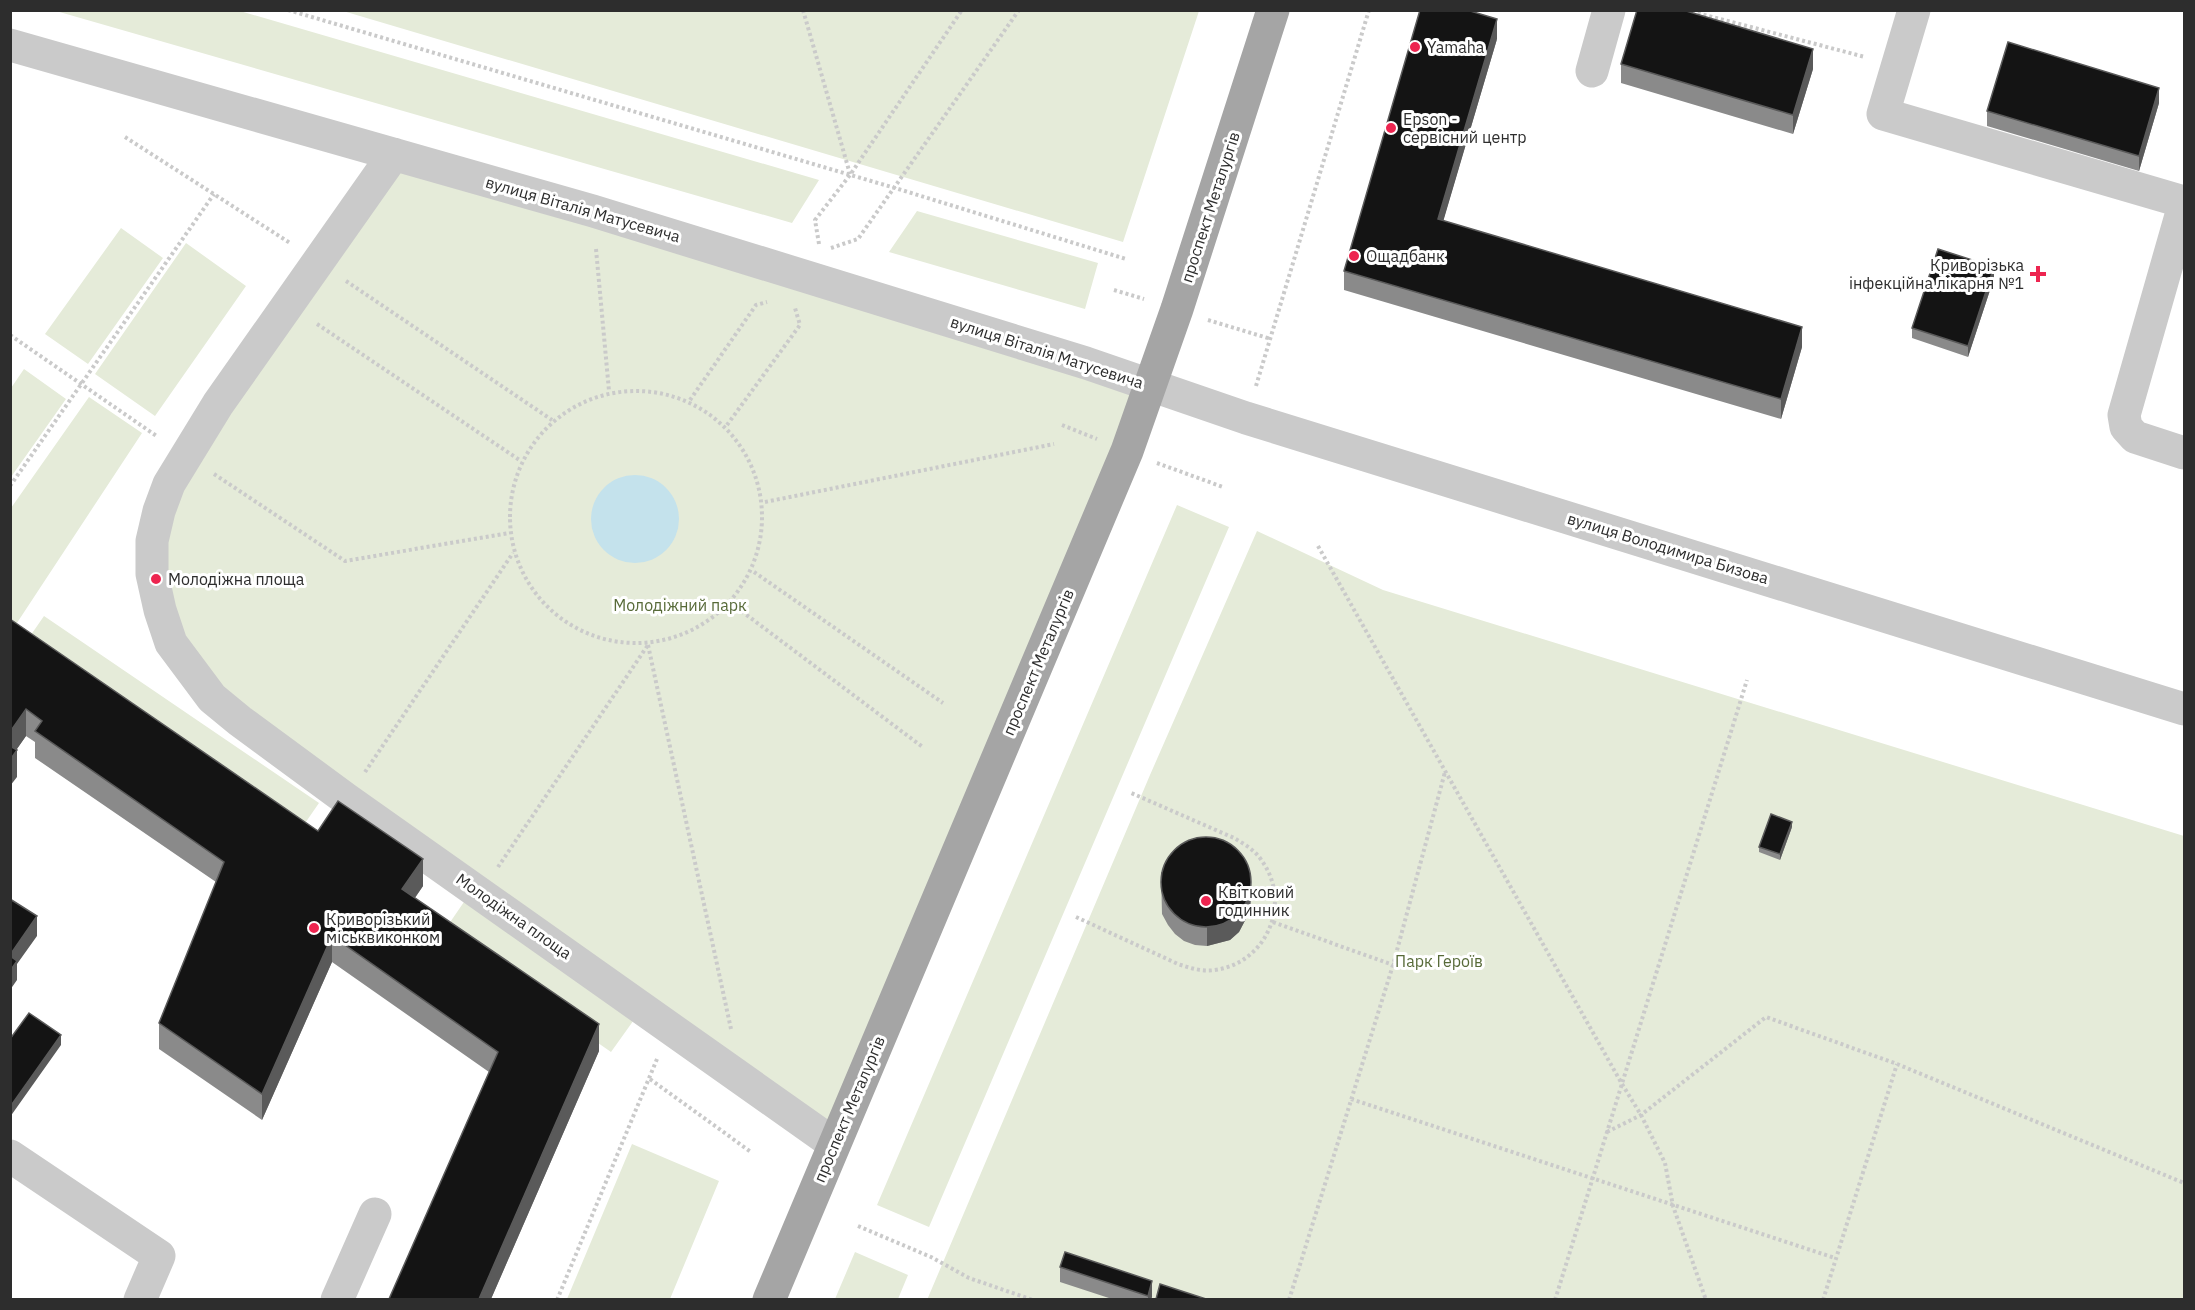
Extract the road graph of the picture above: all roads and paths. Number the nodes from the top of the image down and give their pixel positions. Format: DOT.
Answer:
graph roads {
  1 [pos="288,10"];
  2 [pos="803,10"];
  3 [pos="962,10"];
  4 [pos="1019,10"];
  5 [pos="1273,10"];
  6 [pos="1369,10"];
  7 [pos="1609,10"];
  8 [pos="1686,10"];
  9 [pos="1914,10"];
  10 [pos="10,45"];
  11 [pos="1898,65"];
  12 [pos="1592,71"];
  13 [pos="394,154"];
  14 [pos="850,175"];
  15 [pos="895,188"];
  16 [pos="214,194"];
  17 [pos="2184,204"];
  18 [pos="593,211"];
  19 [pos="1126,259"];
  20 [pos="798,286"];
  21 [pos="288,305"];
  22 [pos="10,335"];
  23 [pos="1257,381"];
  24 [pos="81,384"];
  25 [pos="1152,385"];
  26 [pos="609,391"];
  27 [pos="690,400"];
  28 [pos="727,425"];
  29 [pos="1054,444"];
  30 [pos="2184,453"];
  31 [pos="185,455"];
  32 [pos="521,461"];
  33 [pos="1181,472"];
  34 [pos="10,486"];
  35 [pos="1223,487"];
  36 [pos="765,502"];
  37 [pos="509,533"];
  38 [pos="1318,546"];
  39 [pos="513,553"];
  40 [pos="754,572"];
  41 [pos="732,604"];
  42 [pos="648,645"];
  43 [pos="1746,680"];
  44 [pos="943,703"];
  45 [pos="2184,709"];
  46 [pos="924,748"];
  47 [pos="1445,772"];
  48 [pos="1130,792"];
  49 [pos="346,800"];
  50 [pos="481,893"];
  51 [pos="1076,917"];
  52 [pos="1273,922"];
  53 [pos="1393,965"];
  54 [pos="670,1027"];
  55 [pos="1897,1064"];
  56 [pos="741,1077"];
  57 [pos="650,1079"];
  58 [pos="1622,1084"];
  59 [pos="1351,1099"];
  60 [pos="1641,1115"];
  61 [pos="1607,1132"];
  62 [pos="834,1144"];
  63 [pos="751,1152"];
  64 [pos="10,1156"];
  65 [pos="1592,1180"];
  66 [pos="2184,1183"];
  67 [pos="1673,1206"];
  68 [pos="375,1214"];
  69 [pos="858,1226"];
  70 [pos="1835,1258"];
  71 [pos="141,1299"];
  72 [pos="337,1299"];
  73 [pos="557,1299"];
  74 [pos="769,1299"];
  75 [pos="1033,1299"];
  76 [pos="1289,1299"];
  77 [pos="1555,1299"];
  78 [pos="1707,1299"];
  79 [pos="1822,1299"];
  1 -- 14 [label="path"];
  2 -- 14 [label="path"];
  3 -- 14 [label="path"];
  4 -- 15 [label="path"];
  5 -- 25 [label="main road, проспект Металургів"];
  6 -- 23 [label="path"];
  7 -- 12 [label="street"];
  8 -- 11 [label="path"];
  9 -- 11 [label="street"];
  10 -- 13 [label="street, вулиця Віталія Матусевича"];
  11 -- 17 [label="street"];
  13 -- 18 [label="street, вулиця Віталія Матусевича"];
  13 -- 21 [label="street, Молодіжна площа"];
  14 -- 15 [label="path"];
  14 -- 15 [label="path"];
  15 -- 19 [label="path"];
  16 -- 24 [label="path"];
  17 -- 30 [label="street"];
  18 -- 20 [label="street, вулиця Віталія Матусевича"];
  18 -- 26 [label="path"];
  20 -- 25 [label="street, вулиця Віталія Матусевича"];
  20 -- 27 [label="path"];
  20 -- 28 [label="path"];
  21 -- 31 [label="street, Молодіжна площа"];
  21 -- 32 [label="path"];
  22 -- 24 [label="path"];
  24 -- 31 [label="path"];
  24 -- 34 [label="path"];
  25 -- 45 [label="street, вулиця Володимира Бизова"];
  25 -- 62 [label="main road, проспект Металургів"];
  26 -- 27 [label="path"];
  26 -- 32 [label="path"];
  27 -- 28 [label="path"];
  28 -- 36 [label="path"];
  29 -- 36 [label="path"];
  31 -- 37 [label="path"];
  31 -- 49 [label="street, Молодіжна площа"];
  32 -- 37 [label="path"];
  33 -- 35 [label="path"];
  36 -- 40 [label="path"];
  37 -- 39 [label="path"];
  38 -- 47 [label="path"];
  39 -- 42 [label="path"];
  39 -- 49 [label="path"];
  40 -- 41 [label="path"];
  40 -- 44 [label="path"];
  41 -- 42 [label="path"];
  41 -- 46 [label="path"];
  42 -- 50 [label="path"];
  42 -- 56 [label="path"];
  43 -- 58 [label="path"];
  47 -- 53 [label="path"];
  47 -- 58 [label="path"];
  48 -- 52 [label="path"];
  49 -- 50 [label="street, Молодіжна площа"];
  50 -- 54 [label="street, Молодіжна площа"];
  51 -- 52 [label="path"];
  52 -- 53 [label="path"];
  53 -- 59 [label="path"];
  54 -- 56 [label="street, Молодіжна площа"];
  54 -- 57 [label="path"];
  55 -- 60 [label="path"];
  55 -- 66 [label="path"];
  55 -- 70 [label="path"];
  56 -- 62 [label="street, Молодіжна площа"];
  57 -- 63 [label="path"];
  57 -- 73 [label="path"];
  58 -- 60 [label="path"];
  58 -- 61 [label="path"];
  59 -- 65 [label="path"];
  59 -- 76 [label="path"];
  60 -- 61 [label="path"];
  60 -- 67 [label="path"];
  61 -- 65 [label="path"];
  62 -- 74 [label="main road, проспект Металургів"];
  64 -- 71 [label="street"];
  65 -- 67 [label="path"];
  65 -- 77 [label="path"];
  67 -- 70 [label="path"];
  67 -- 78 [label="path"];
  68 -- 72 [label="street"];
  69 -- 75 [label="path"];
  70 -- 79 [label="path"];
}
